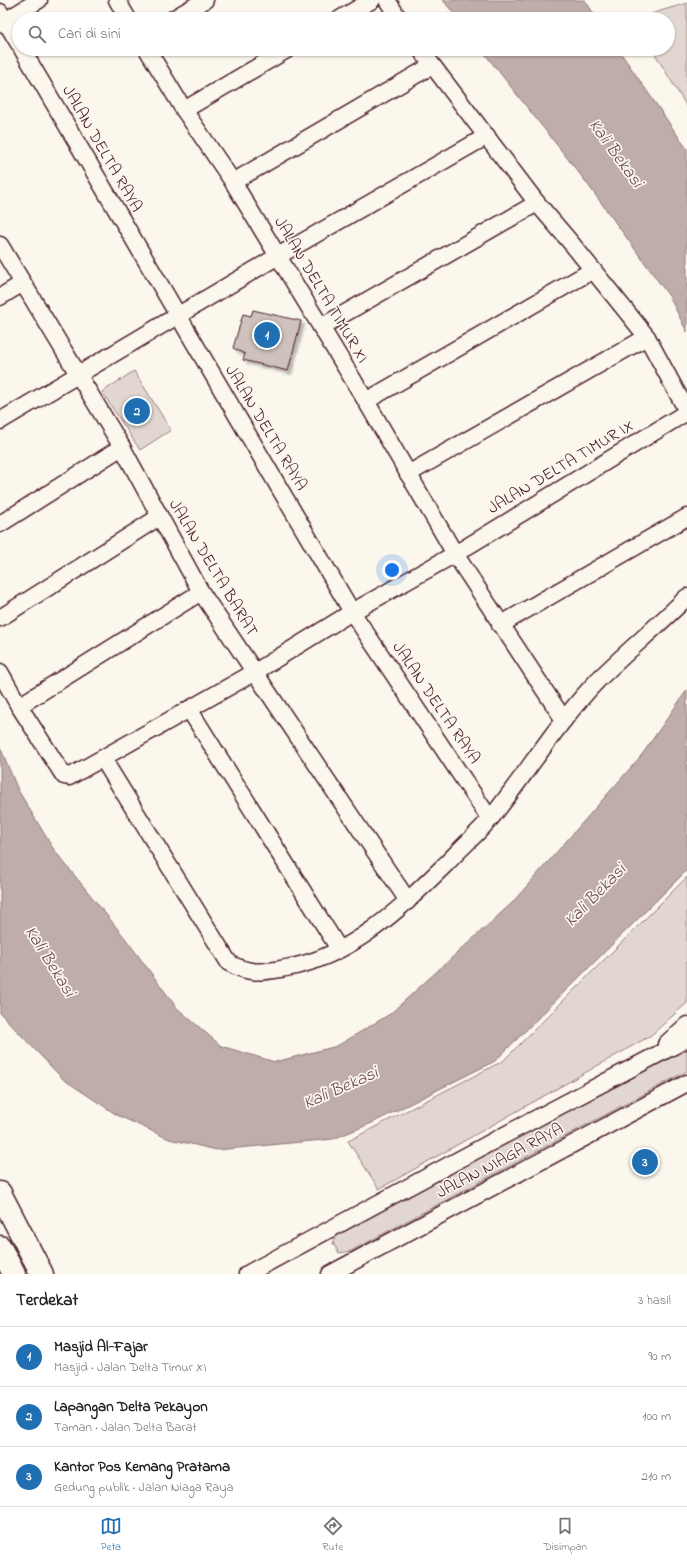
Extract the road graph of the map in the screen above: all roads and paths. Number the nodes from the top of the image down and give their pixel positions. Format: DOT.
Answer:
graph roads {
  1 [pos="39,0"];
  2 [pos="117,0"];
  3 [pos="205,0"];
  4 [pos="372,0"];
  5 [pos="387,0"];
  6 [pos="16,12"];
  7 [pos="124,12"];
  8 [pos="185,12"];
  9 [pos="352,12"];
  10 [pos="395,12"];
  11 [pos="12,14"];
  12 [pos="2,19"];
  13 [pos="12,34"];
  14 [pos="26,56"];
  15 [pos="151,56"];
  16 [pos="276,56"];
  17 [pos="425,56"];
  18 [pos="431,66"];
  19 [pos="184,110"];
  20 [pos="487,136"];
  21 [pos="233,182"];
  22 [pos="537,203"];
  23 [pos="0,245"];
  24 [pos="278,256"];
  25 [pos="593,270"];
  26 [pos="23,283"];
  27 [pos="0,296"];
  28 [pos="177,316"];
  29 [pos="321,327"];
  30 [pos="646,337"];
  31 [pos="77,375"];
  32 [pos="366,402"];
  33 [pos="687,411"];
  34 [pos="0,421"];
  35 [pos="122,447"];
  36 [pos="408,474"];
  37 [pos="159,517"];
  38 [pos="687,517"];
  39 [pos="0,524"];
  40 [pos="455,554"];
  41 [pos="202,592"];
  42 [pos="687,596"];
  43 [pos="352,612"];
  44 [pos="0,618"];
  45 [pos="500,625"];
  46 [pos="0,672"];
  47 [pos="255,672"];
  48 [pos="19,706"];
  49 [pos="189,709"];
  50 [pos="564,720"];
  51 [pos="103,758"];
  52 [pos="490,819"];
  53 [pos="408,901"];
  54 [pos="339,949"];
  55 [pos="687,1024"];
  56 [pos="687,1040"];
  57 [pos="651,1057"];
  58 [pos="687,1083"];
  59 [pos="0,1193"];
  60 [pos="0,1247"];
  61 [pos="14,1274"];
  62 [pos="42,1274"];
  63 [pos="247,1274"];
  64 [pos="330,1274"];
  1 -- 6 [label="street"];
  2 -- 7 [label="street"];
  3 -- 8 [label="street"];
  4 -- 9 [label="street"];
  5 -- 10 [label="street"];
  11 -- 12 [label="street"];
  12 -- 13 [label="street"];
  14 -- 28 [label="street, JALAN DELTA RAYA"];
  15 -- 19 [label="street, JALAN DELTA TIMUR XI"];
  16 -- 19 [label="street"];
  17 -- 18 [label="street"];
  18 -- 20 [label="street"];
  18 -- 21 [label="street"];
  19 -- 21 [label="street, JALAN DELTA TIMUR XI"];
  20 -- 22 [label="street"];
  20 -- 24 [label="street"];
  21 -- 24 [label="street, JALAN DELTA TIMUR XI"];
  22 -- 25 [label="street"];
  22 -- 29 [label="street"];
  23 -- 26 [label="street, JALAN DELTA BARAT"];
  24 -- 28 [label="street"];
  24 -- 29 [label="street, JALAN DELTA TIMUR XI"];
  25 -- 30 [label="street"];
  25 -- 32 [label="street"];
  26 -- 27 [label="street"];
  26 -- 31 [label="street, JALAN DELTA BARAT"];
  28 -- 31 [label="street"];
  28 -- 43 [label="street, JALAN DELTA RAYA"];
  29 -- 32 [label="street, JALAN DELTA TIMUR XI"];
  30 -- 33 [label="street"];
  30 -- 36 [label="street"];
  31 -- 34 [label="street"];
  31 -- 35 [label="street, JALAN DELTA BARAT"];
  32 -- 36 [label="street, JALAN DELTA TIMUR XI"];
  33 -- 40 [label="street, JALAN DELTA TIMUR IX"];
  35 -- 37 [label="street, JALAN DELTA BARAT"];
  35 -- 39 [label="street"];
  36 -- 40 [label="street, JALAN DELTA TIMUR XI"];
  37 -- 41 [label="street, JALAN DELTA BARAT"];
  37 -- 44 [label="street"];
  38 -- 45 [label="street"];
  40 -- 43 [label="street, JALAN DELTA TIMUR IX"];
  40 -- 45 [label="street, JALAN DELTA TIMUR XI"];
  41 -- 47 [label="street, JALAN DELTA BARAT"];
  41 -- 48 [label="street"];
  42 -- 50 [label="street"];
  43 -- 47 [label="street, JALAN DELTA TIMUR IX"];
  43 -- 52 [label="street, JALAN DELTA RAYA"];
  45 -- 50 [label="street, JALAN DELTA TIMUR XI"];
  46 -- 48 [label="street, JALAN DELTA TIMUR IX"];
  47 -- 49 [label="street, JALAN DELTA TIMUR IX"];
  47 -- 53 [label="street, JALAN DELTA BARAT"];
  48 -- 51 [label="street, JALAN DELTA TIMUR IX"];
  49 -- 51 [label="street, JALAN DELTA TIMUR IX"];
  49 -- 54 [label="street"];
  50 -- 52 [label="street"];
  51 -- 54 [label="street"];
  52 -- 53 [label="street"];
  53 -- 54 [label="street"];
  55 -- 57 [label="street"];
  56 -- 57 [label="street"];
  57 -- 63 [label="street, JALAN NIAGA RAYA"];
  58 -- 64 [label="street, JALAN NIAGA RAYA"];
  59 -- 62 [label="street"];
  60 -- 61 [label="street"];
}
